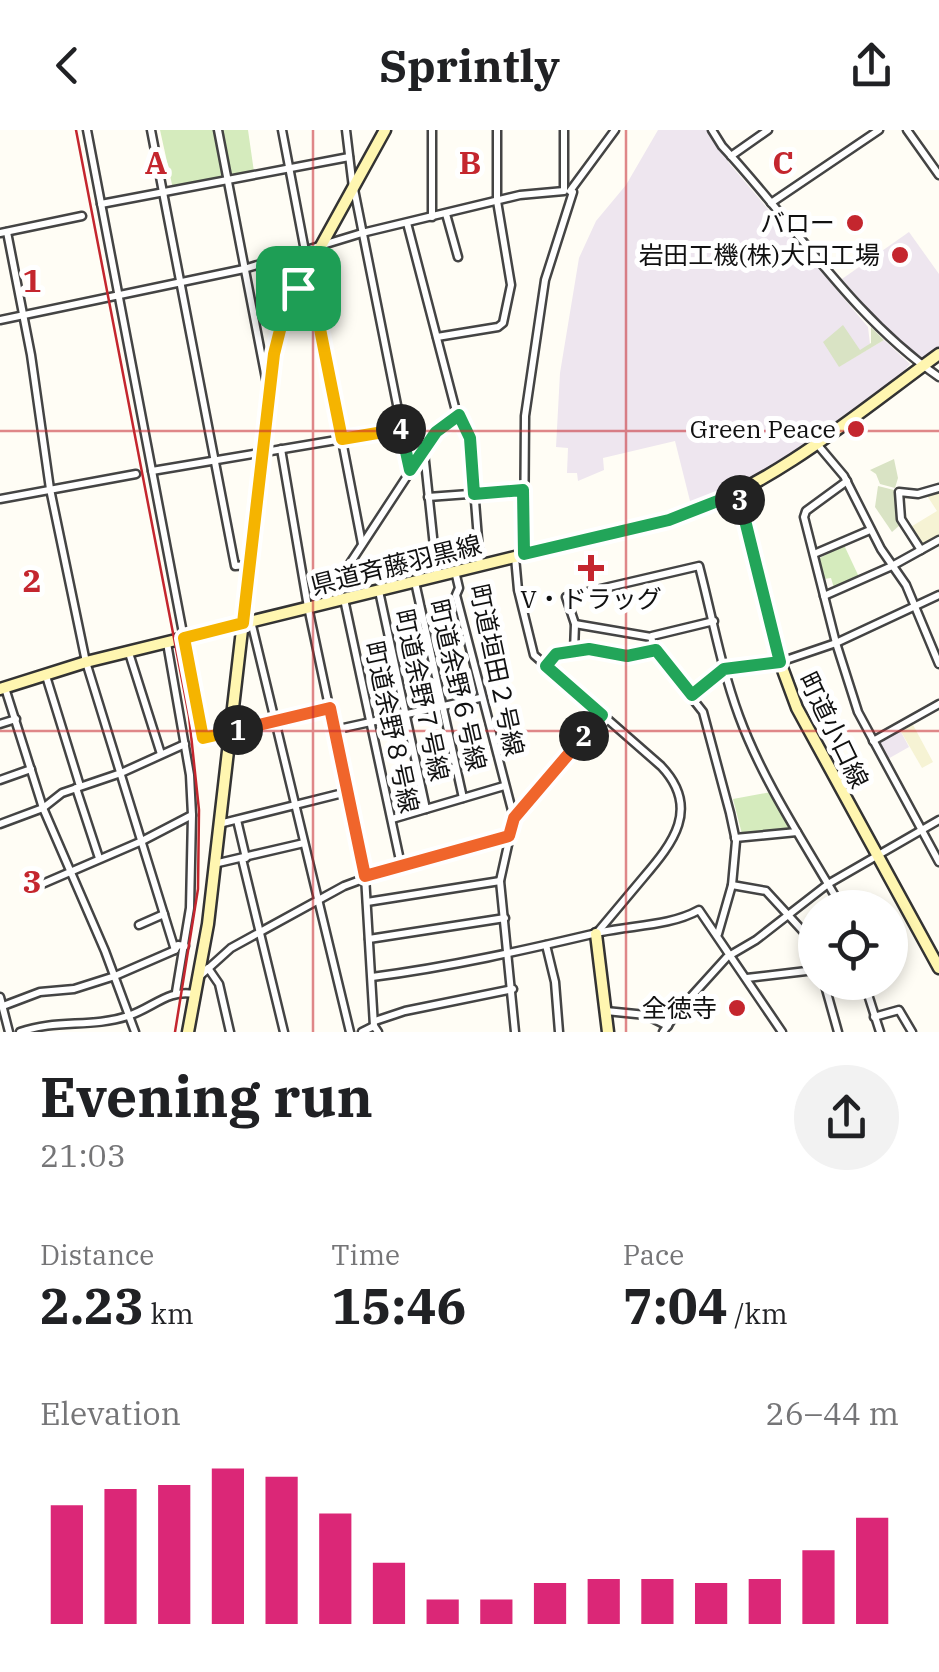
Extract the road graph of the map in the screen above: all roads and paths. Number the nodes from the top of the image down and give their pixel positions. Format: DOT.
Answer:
graph roads {
  1 [pos="86,130"];
  2 [pos="152,130"];
  3 [pos="218,130"];
  4 [pos="282,130"];
  5 [pos="346,130"];
  6 [pos="386,130"];
  7 [pos="432,130"];
  8 [pos="497,130"];
  9 [pos="564,130"];
  10 [pos="615,130"];
  11 [pos="712,130"];
  12 [pos="768,130"];
  13 [pos="880,130"];
  14 [pos="907,130"];
  15 [pos="731,156"];
  16 [pos="349,157"];
  17 [pos="289,169"];
  18 [pos="939,176"];
  19 [pos="228,181"];
  20 [pos="354,188"];
  21 [pos="568,191"];
  22 [pos="164,192"];
  23 [pos="497,201"];
  24 [pos="771,202"];
  25 [pos="101,204"];
  26 [pos="446,214"];
  27 [pos="82,216"];
  28 [pos="432,217"];
  29 [pos="407,222"];
  30 [pos="362,232"];
  31 [pos="3,233"];
  32 [pos="321,246"];
  33 [pos="305,250"];
  34 [pos="458,256"];
  35 [pos="244,269"];
  36 [pos="308,269"];
  37 [pos="180,282"];
  38 [pos="118,294"];
  39 [pos="23,314"];
  40 [pos="0,320"];
  41 [pos="436,337"];
  42 [pos="939,354"];
  43 [pos="922,366"];
  44 [pos="939,376"];
  45 [pos="269,390"];
  46 [pos="459,415"];
  47 [pos="402,429"];
  48 [pos="342,439"];
  49 [pos="817,443"];
  50 [pos="280,449"];
  51 [pos="263,452"];
  52 [pos="424,452"];
  53 [pos="216,460"];
  54 [pos="152,470"];
  55 [pos="410,470"];
  56 [pos="136,474"];
  57 [pos="847,482"];
  58 [pos="939,488"];
  59 [pos="50,489"];
  60 [pos="523,490"];
  61 [pos="738,493"];
  62 [pos="474,494"];
  63 [pos="428,497"];
  64 [pos="0,499"];
  65 [pos="870,530"];
  66 [pos="939,540"];
  67 [pos="362,544"];
  68 [pos="921,550"];
  69 [pos="814,554"];
  70 [pos="520,555"];
  71 [pos="480,564"];
  72 [pos="250,565"];
  73 [pos="892,566"];
  74 [pos="455,570"];
  75 [pos="437,575"];
  76 [pos="414,581"];
  77 [pos="379,590"];
  78 [pos="939,595"];
  79 [pos="824,596"];
  80 [pos="344,598"];
  81 [pos="324,603"];
  82 [pos="308,607"];
  83 [pos="916,608"];
  84 [pos="247,622"];
  85 [pos="714,622"];
  86 [pos="576,624"];
  87 [pos="652,636"];
  88 [pos="184,638"];
  89 [pos="167,642"];
  90 [pos="836,643"];
  91 [pos="656,650"];
  92 [pos="128,652"];
  93 [pos="574,652"];
  94 [pos="86,662"];
  95 [pos="780,662"];
  96 [pos="939,664"];
  97 [pos="546,666"];
  98 [pos="724,669"];
  99 [pos="46,676"];
  100 [pos="2,689"];
  101 [pos="692,695"];
  102 [pos="480,698"];
  103 [pos="939,704"];
  104 [pos="442,706"];
  105 [pos="330,708"];
  106 [pos="406,714"];
  107 [pos="602,715"];
  108 [pos="16,718"];
  109 [pos="275,721"];
  110 [pos="371,722"];
  111 [pos="0,724"];
  112 [pos="334,730"];
  113 [pos="229,733"];
  114 [pos="872,741"];
  115 [pos="185,744"];
  116 [pos="161,754"];
  117 [pos="31,769"];
  118 [pos="121,773"];
  119 [pos="0,780"];
  120 [pos="504,786"];
  121 [pos="78,787"];
  122 [pos="347,792"];
  123 [pos="463,798"];
  124 [pos="294,805"];
  125 [pos="43,808"];
  126 [pos="426,809"];
  127 [pos="192,815"];
  128 [pos="514,818"];
  129 [pos="392,819"];
  130 [pos="237,820"];
  131 [pos="939,820"];
  132 [pos="0,824"];
  133 [pos="218,825"];
  134 [pos="921,830"];
  135 [pos="798,832"];
  136 [pos="509,836"];
  137 [pos="735,838"];
  138 [pos="142,841"];
  139 [pos="304,843"];
  140 [pos="876,855"];
  141 [pos="99,858"];
  142 [pos="244,859"];
  143 [pos="939,862"];
  144 [pos="213,864"];
  145 [pos="402,865"];
  146 [pos="72,872"];
  147 [pos="365,876"];
  148 [pos="500,881"];
  149 [pos="828,884"];
  150 [pos="732,885"];
  151 [pos="33,888"];
  152 [pos="832,890"];
  153 [pos="318,900"];
  154 [pos="367,902"];
  155 [pos="788,913"];
  156 [pos="164,914"];
  157 [pos="504,918"];
  158 [pos="139,924"];
  159 [pos="798,925"];
  160 [pos="260,932"];
  161 [pos="596,934"];
  162 [pos="718,934"];
  163 [pos="369,939"];
  164 [pos="185,946"];
  165 [pos="546,946"];
  166 [pos="175,950"];
  167 [pos="509,953"];
  168 [pos="731,956"];
  169 [pos="939,968"];
  170 [pos="203,972"];
  171 [pos="798,972"];
  172 [pos="115,976"];
  173 [pos="372,977"];
  174 [pos="746,978"];
  175 [pos="512,989"];
  176 [pos="176,992"];
  177 [pos="195,994"];
  178 [pos="829,1000"];
  179 [pos="869,1000"];
  180 [pos="1,1003"];
  181 [pos="606,1011"];
  182 [pos="129,1016"];
  183 [pos="874,1017"];
  184 [pos="376,1026"];
  185 [pos="76,1029"];
  186 [pos="666,1029"];
  187 [pos="9,1032"];
  188 [pos="20,1032"];
  189 [pos="135,1032"];
  190 [pos="188,1032"];
  191 [pos="230,1032"];
  192 [pos="284,1032"];
  193 [pos="350,1032"];
  194 [pos="362,1032"];
  195 [pos="515,1032"];
  196 [pos="560,1032"];
  197 [pos="608,1032"];
  198 [pos="782,1032"];
  199 [pos="838,1032"];
  200 [pos="880,1032"];
  201 [pos="912,1032"];
  1 -- 25 [label="street"];
  2 -- 22 [label="street"];
  3 -- 19 [label="street"];
  4 -- 17 [label="street"];
  5 -- 16 [label="street"];
  6 -- 20 [label="street"];
  7 -- 28 [label="street"];
  8 -- 23 [label="street"];
  9 -- 21 [label="street"];
  10 -- 21 [label="street"];
  11 -- 15 [label="street"];
  12 -- 15 [label="street"];
  13 -- 24 [label="street"];
  14 -- 18 [label="street"];
  15 -- 24 [label="street"];
  16 -- 17 [label="street"];
  16 -- 20 [label="street"];
  17 -- 19 [label="street"];
  17 -- 33 [label="street"];
  19 -- 22 [label="street"];
  19 -- 35 [label="street"];
  20 -- 30 [label="street"];
  20 -- 32 [label="street"];
  21 -- 23 [label="street"];
  21 -- 60 [label="street"];
  22 -- 25 [label="street"];
  22 -- 37 [label="street"];
  23 -- 26 [label="street"];
  23 -- 41 [label="street"];
  24 -- 43 [label="street"];
  25 -- 38 [label="street"];
  26 -- 28 [label="street"];
  26 -- 34 [label="street"];
  27 -- 31 [label="street"];
  28 -- 29 [label="street"];
  29 -- 30 [label="street"];
  29 -- 41 [label="street"];
  30 -- 32 [label="street"];
  30 -- 47 [label="street"];
  31 -- 39 [label="street"];
  32 -- 33 [label="street"];
  32 -- 36 [label="street"];
  33 -- 35 [label="street"];
  35 -- 37 [label="street"];
  35 -- 45 [label="street"];
  36 -- 45 [label="street"];
  36 -- 48 [label="street"];
  37 -- 38 [label="street"];
  37 -- 53 [label="street"];
  38 -- 39 [label="street"];
  38 -- 54 [label="street"];
  39 -- 40 [label="street"];
  39 -- 59 [label="street"];
  41 -- 46 [label="street"];
  42 -- 43 [label="street, 県道斉藤羽黒線"];
  43 -- 44 [label="street"];
  43 -- 49 [label="street, 県道斉藤羽黒線"];
  45 -- 51 [label="street"];
  46 -- 52 [label="street"];
  46 -- 62 [label="street"];
  47 -- 48 [label="street"];
  47 -- 55 [label="street"];
  48 -- 50 [label="street"];
  48 -- 67 [label="street"];
  49 -- 57 [label="street"];
  49 -- 61 [label="street, 県道斉藤羽黒線"];
  50 -- 51 [label="street"];
  50 -- 82 [label="street"];
  51 -- 53 [label="street"];
  51 -- 72 [label="street"];
  52 -- 55 [label="street"];
  52 -- 63 [label="street"];
  53 -- 54 [label="street"];
  53 -- 72 [label="street"];
  54 -- 88 [label="street"];
  55 -- 67 [label="street"];
  56 -- 59 [label="street"];
  57 -- 65 [label="street"];
  57 -- 69 [label="street"];
  58 -- 68 [label="street"];
  59 -- 64 [label="street"];
  59 -- 94 [label="street"];
  60 -- 62 [label="street"];
  60 -- 70 [label="street"];
  61 -- 70 [label="street, 県道斉藤羽黒線"];
  61 -- 95 [label="street, 町道小口線"];
  62 -- 63 [label="street"];
  62 -- 71 [label="street"];
  63 -- 75 [label="street"];
  65 -- 69 [label="street"];
  65 -- 73 [label="street"];
  66 -- 68 [label="street"];
  67 -- 81 [label="street"];
  68 -- 73 [label="street"];
  69 -- 79 [label="street"];
  70 -- 71 [label="street, 県道斉藤羽黒線"];
  70 -- 97 [label="street"];
  71 -- 74 [label="street, 県道斉藤羽黒線"];
  72 -- 84 [label="street"];
  73 -- 79 [label="street"];
  73 -- 83 [label="street"];
  74 -- 75 [label="street, 県道斉藤羽黒線"];
  74 -- 102 [label="street, 町道垣田２号線"];
  75 -- 76 [label="street, 県道斉藤羽黒線"];
  76 -- 77 [label="street, 県道斉藤羽黒線"];
  76 -- 104 [label="street, 町道余野６号線"];
  77 -- 80 [label="street, 県道斉藤羽黒線"];
  77 -- 106 [label="street, 町道余野７号線"];
  78 -- 83 [label="street"];
  79 -- 90 [label="street"];
  80 -- 81 [label="street, 県道斉藤羽黒線"];
  80 -- 110 [label="street, 町道余野８号線"];
  81 -- 82 [label="street, 県道斉藤羽黒線"];
  82 -- 84 [label="street, 県道斉藤羽黒線"];
  82 -- 105 [label="street"];
  83 -- 90 [label="street"];
  83 -- 96 [label="street"];
  84 -- 88 [label="street, 県道斉藤羽黒線"];
  84 -- 109 [label="street"];
  84 -- 113 [label="street"];
  85 -- 86 [label="street"];
  85 -- 87 [label="street"];
  85 -- 98 [label="street"];
  86 -- 87 [label="street"];
  86 -- 93 [label="street"];
  87 -- 91 [label="street"];
  88 -- 89 [label="street, 県道斉藤羽黒線"];
  88 -- 113 [label="street"];
  89 -- 92 [label="street, 県道斉藤羽黒線"];
  89 -- 115 [label="street"];
  90 -- 95 [label="street"];
  90 -- 114 [label="street"];
  91 -- 93 [label="street"];
  91 -- 101 [label="street"];
  92 -- 94 [label="street, 県道斉藤羽黒線"];
  92 -- 116 [label="street"];
  93 -- 97 [label="street"];
  94 -- 99 [label="street, 県道斉藤羽黒線"];
  94 -- 118 [label="street"];
  95 -- 98 [label="street"];
  95 -- 140 [label="street, 町道小口線"];
  97 -- 107 [label="street"];
  98 -- 101 [label="street"];
  98 -- 135 [label="street"];
  99 -- 100 [label="street, 県道斉藤羽黒線"];
  99 -- 121 [label="street"];
  100 -- 108 [label="street"];
  101 -- 137 [label="street"];
  102 -- 104 [label="street"];
  102 -- 120 [label="street, 町道垣田２号線"];
  103 -- 114 [label="street"];
  104 -- 106 [label="street"];
  104 -- 123 [label="street, 町道余野６号線"];
  105 -- 109 [label="street"];
  105 -- 112 [label="street"];
  106 -- 110 [label="street"];
  106 -- 126 [label="street, 町道余野７号線"];
  107 -- 128 [label="street"];
  107 -- 161 [label="street"];
  108 -- 111 [label="street"];
  108 -- 117 [label="street"];
  109 -- 113 [label="street"];
  109 -- 124 [label="street"];
  110 -- 112 [label="street"];
  110 -- 129 [label="street, 町道余野８号線"];
  112 -- 122 [label="street"];
  113 -- 133 [label="street"];
  114 -- 134 [label="street"];
  115 -- 116 [label="street"];
  115 -- 127 [label="street"];
  116 -- 118 [label="street"];
  117 -- 119 [label="street"];
  117 -- 125 [label="street"];
  118 -- 121 [label="street"];
  118 -- 138 [label="street"];
  120 -- 123 [label="street"];
  120 -- 128 [label="street, 町道垣田２号線"];
  121 -- 125 [label="street"];
  121 -- 141 [label="street"];
  122 -- 124 [label="street"];
  122 -- 147 [label="street"];
  123 -- 126 [label="street"];
  124 -- 130 [label="street"];
  124 -- 139 [label="street"];
  125 -- 132 [label="street"];
  125 -- 146 [label="street"];
  126 -- 129 [label="street"];
  127 -- 138 [label="street"];
  127 -- 164 [label="street"];
  128 -- 136 [label="street"];
  129 -- 145 [label="street, 町道余野８号線"];
  130 -- 133 [label="street"];
  130 -- 142 [label="street"];
  131 -- 134 [label="street"];
  133 -- 144 [label="street"];
  134 -- 140 [label="street"];
  134 -- 143 [label="street"];
  135 -- 137 [label="street"];
  135 -- 149 [label="street"];
  136 -- 145 [label="street"];
  136 -- 148 [label="street"];
  137 -- 150 [label="street"];
  138 -- 141 [label="street"];
  138 -- 156 [label="street"];
  139 -- 142 [label="street"];
  139 -- 153 [label="street"];
  140 -- 149 [label="street"];
  140 -- 169 [label="street, 町道小口線"];
  141 -- 146 [label="street"];
  142 -- 144 [label="street"];
  142 -- 160 [label="street"];
  144 -- 170 [label="street"];
  145 -- 147 [label="street"];
  146 -- 151 [label="street"];
  146 -- 172 [label="street"];
  147 -- 153 [label="street"];
  147 -- 154 [label="street"];
  148 -- 154 [label="street"];
  148 -- 157 [label="street"];
  149 -- 152 [label="street"];
  149 -- 155 [label="street"];
  150 -- 155 [label="street"];
  150 -- 162 [label="street"];
  153 -- 160 [label="street"];
  153 -- 193 [label="street"];
  154 -- 163 [label="street"];
  155 -- 159 [label="street"];
  155 -- 168 [label="street"];
  156 -- 158 [label="street"];
  156 -- 166 [label="street"];
  157 -- 163 [label="street"];
  157 -- 167 [label="street"];
  160 -- 170 [label="street"];
  160 -- 192 [label="street"];
  161 -- 162 [label="street"];
  161 -- 165 [label="street"];
  161 -- 181 [label="street"];
  162 -- 168 [label="street"];
  163 -- 173 [label="street"];
  164 -- 166 [label="street"];
  164 -- 176 [label="street"];
  165 -- 167 [label="street"];
  165 -- 196 [label="street"];
  166 -- 172 [label="street"];
  167 -- 173 [label="street"];
  167 -- 175 [label="street"];
  168 -- 174 [label="street"];
  168 -- 186 [label="street"];
  170 -- 177 [label="street"];
  170 -- 191 [label="street"];
  171 -- 174 [label="street"];
  172 -- 180 [label="street"];
  172 -- 182 [label="street"];
  173 -- 184 [label="street"];
  174 -- 198 [label="street"];
  175 -- 184 [label="street"];
  175 -- 195 [label="street"];
  176 -- 177 [label="street"];
  176 -- 182 [label="street"];
  177 -- 190 [label="street"];
  178 -- 199 [label="street"];
  179 -- 183 [label="street"];
  180 -- 187 [label="street"];
  181 -- 186 [label="street"];
  181 -- 197 [label="street"];
  182 -- 185 [label="street"];
  182 -- 189 [label="street"];
  183 -- 200 [label="street"];
  183 -- 201 [label="street"];
  184 -- 194 [label="street"];
  185 -- 188 [label="street"];
}
